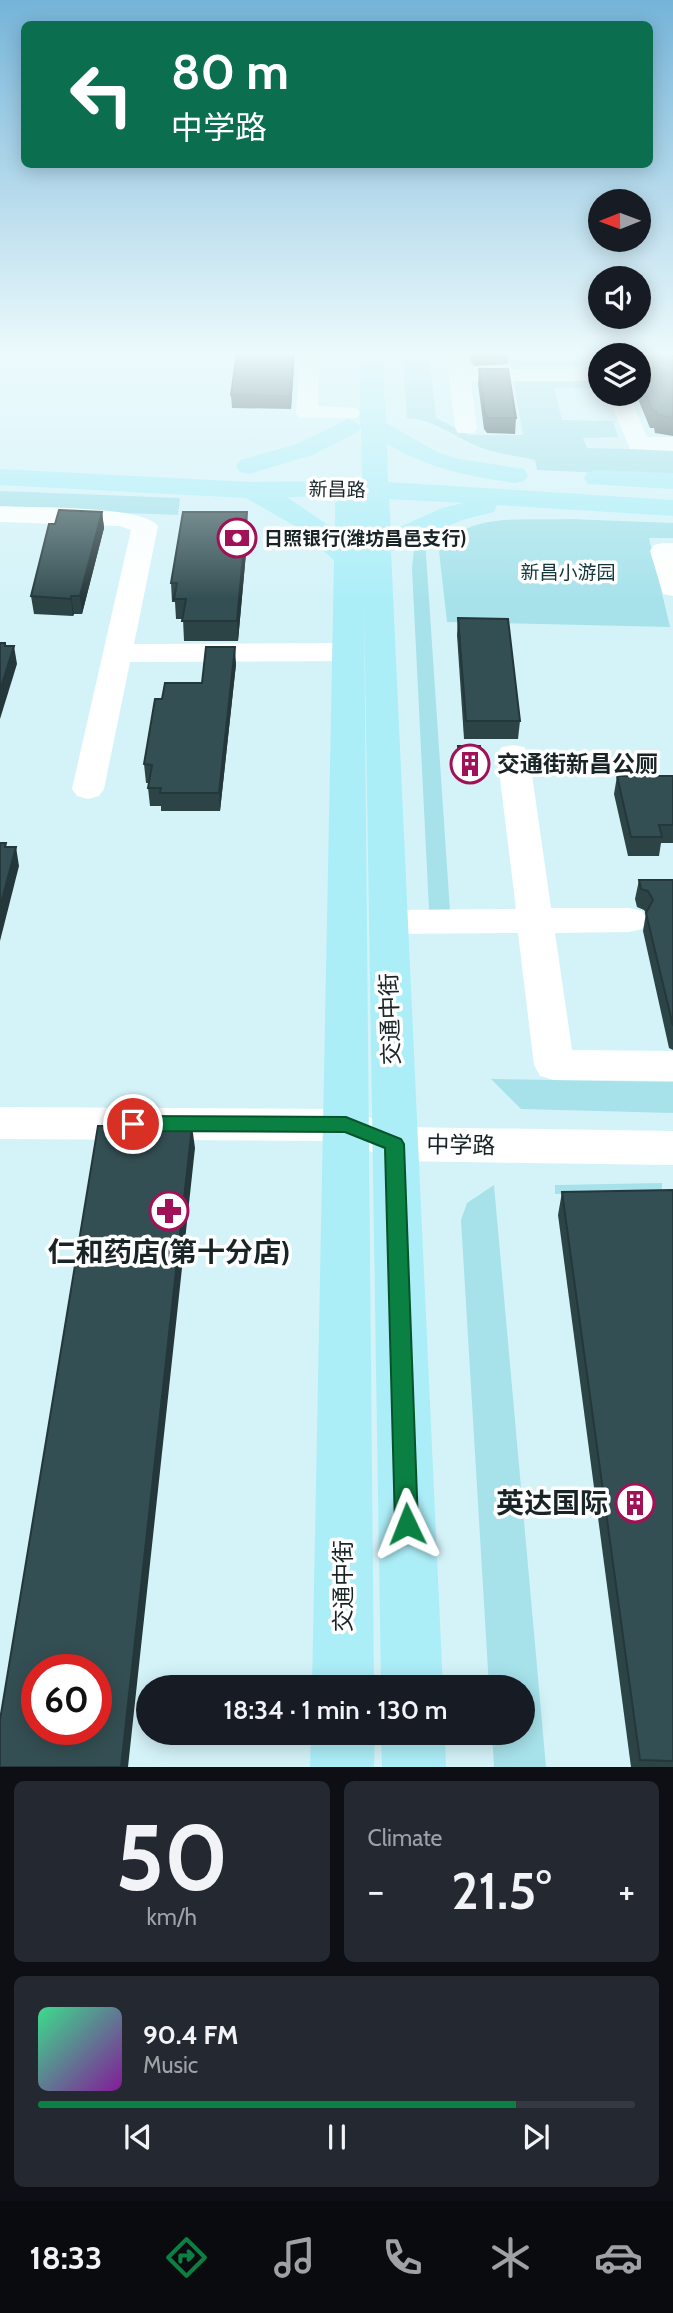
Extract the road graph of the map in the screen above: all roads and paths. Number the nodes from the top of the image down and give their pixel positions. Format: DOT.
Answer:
graph roads {
  1 [pos="333,434"];
  2 [pos="356,434"];
  3 [pos="361,434"];
  4 [pos="634,434"];
  5 [pos="673,444"];
  6 [pos="0,454"];
  7 [pos="358,455"];
  8 [pos="0,477"];
  9 [pos="249,478"];
  10 [pos="673,481"];
  11 [pos="513,487"];
  12 [pos="673,508"];
  13 [pos="0,514"];
  14 [pos="673,551"];
  15 [pos="362,553"];
  16 [pos="673,589"];
  17 [pos="348,652"];
  18 [pos="118,653"];
  19 [pos="513,754"];
  20 [pos="88,789"];
  21 [pos="536,920"];
  22 [pos="629,920"];
  23 [pos="387,922"];
  24 [pos="673,1066"];
  25 [pos="0,1123"];
  26 [pos="346,1125"];
  27 [pos="394,1144"];
  28 [pos="673,1149"];
  29 [pos="343,1675"];
  30 [pos="412,1675"];
  31 [pos="343,1745"];
  32 [pos="413,1745"];
  33 [pos="342,1767"];
  34 [pos="414,1767"];
  1 -- 7 [label="street"];
  2 -- 7 [label="main road, 交通中街"];
  3 -- 7 [label="main road, 交通中街"];
  4 -- 5 [label="street"];
  6 -- 9 [label="main road, 新昌路"];
  7 -- 9 [label="main road, 新昌路"];
  7 -- 9 [label="main road"];
  7 -- 11 [label="main road, 新昌路"];
  7 -- 11 [label="main road"];
  7 -- 15 [label="main road, 交通中街"];
  8 -- 9 [label="main road, 新昌路"];
  9 -- 15 [label="main road"];
  10 -- 11 [label="main road, 新昌路"];
  11 -- 12 [label="main road, 新昌路"];
  11 -- 15 [label="main road"];
  13 -- 18 [label="street"];
  14 -- 16 [label="street"];
  15 -- 17 [label="main road, 交通中街"];
  15 -- 23 [label="main road, 交通中街"];
  17 -- 18 [label="street"];
  17 -- 26 [label="main road, 交通中街"];
  18 -- 20 [label="street"];
  19 -- 21 [label="street"];
  21 -- 22 [label="street"];
  21 -- 23 [label="street"];
  21 -- 24 [label="street"];
  23 -- 27 [label="main road, 交通中街"];
  25 -- 26 [label="street, 中学路"];
  26 -- 27 [label="street, 中学路"];
  26 -- 29 [label="main road, 交通中街"];
  27 -- 28 [label="street, 中学路"];
  27 -- 30 [label="main road, 交通中街"];
  31 -- 33 [label="main road"];
  32 -- 34 [label="main road"];
}
